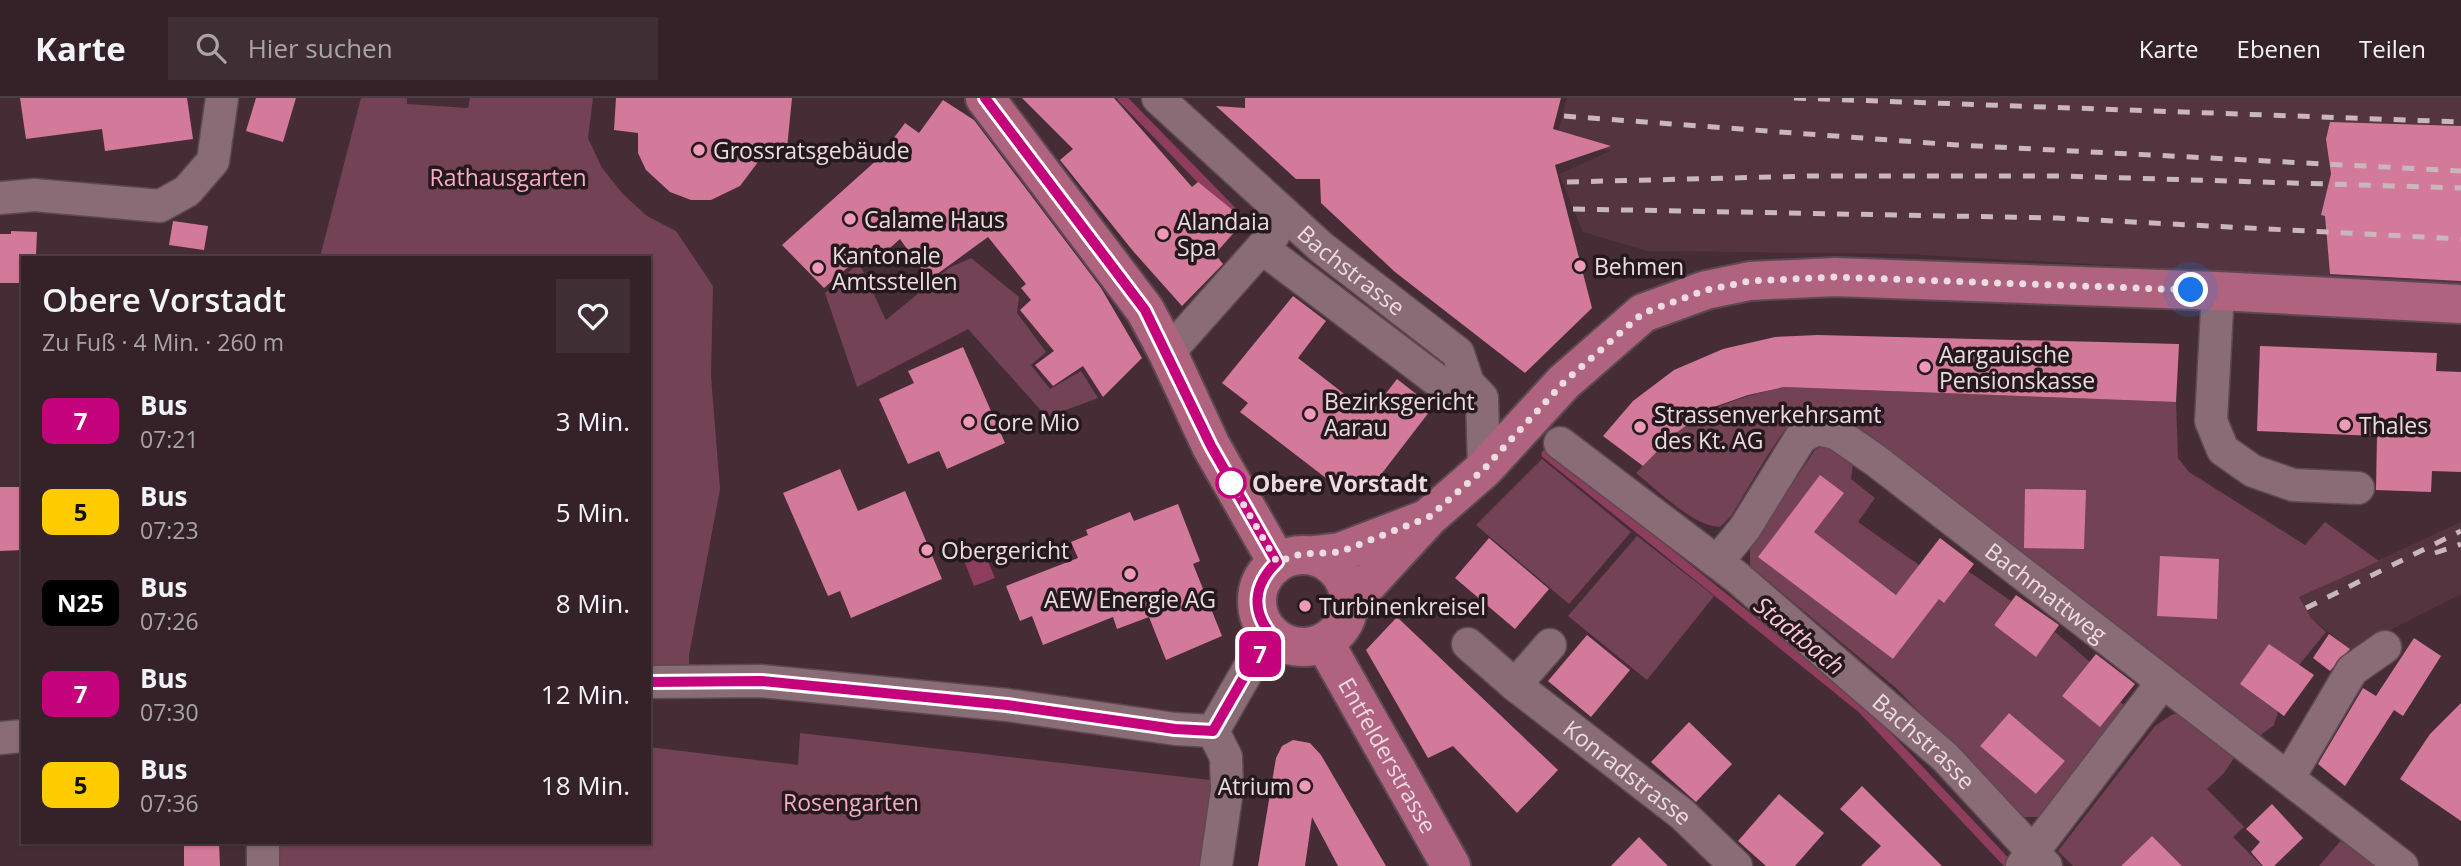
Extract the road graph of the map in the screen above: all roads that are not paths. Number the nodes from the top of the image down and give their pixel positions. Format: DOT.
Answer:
graph roads {
  1 [pos="222,98"];
  2 [pos="985,98"];
  3 [pos="1158,98"];
  4 [pos="0,198"];
  5 [pos="1289,217"];
  6 [pos="1321,247"];
  7 [pos="1262,248"];
  8 [pos="1297,276"];
  9 [pos="2218,291"];
  10 [pos="2461,304"];
  11 [pos="1168,353"];
  12 [pos="1468,383"];
  13 [pos="1560,443"];
  14 [pos="1484,469"];
  15 [pos="2358,488"];
  16 [pos="1429,517"];
  17 [pos="1314,555"];
  18 [pos="1277,562"];
  19 [pos="1717,562"];
  20 [pos="1350,603"];
  21 [pos="1272,636"];
  22 [pos="1324,642"];
  23 [pos="1468,644"];
  24 [pos="1550,645"];
  25 [pos="2385,647"];
  26 [pos="651,682"];
  27 [pos="2163,682"];
  28 [pos="1515,685"];
  29 [pos="1213,731"];
  30 [pos="21,736"];
  31 [pos="0,738"];
  32 [pos="2289,777"];
  33 [pos="263,844"];
  34 [pos="2034,862"];
  35 [pos="263,866"];
  36 [pos="1216,866"];
  37 [pos="1451,866"];
  38 [pos="1736,866"];
  39 [pos="2402,866"];
  1 -- 4 [label="street"];
  2 -- 11 [label="main road"];
  3 -- 5 [label="street, Bachstrasse"];
  5 -- 6 [label="street, Bachstrasse"];
  5 -- 7 [label="street"];
  6 -- 8 [label="street"];
  6 -- 12 [label="street, Bachstrasse"];
  7 -- 8 [label="street"];
  7 -- 11 [label="street"];
  8 -- 12 [label="street"];
  9 -- 10 [label="main road"];
  9 -- 14 [label="main road"];
  9 -- 15 [label="street"];
  11 -- 18 [label="main road"];
  12 -- 14 [label="street, Bachstrasse"];
  13 -- 19 [label="street, Bachstrasse"];
  14 -- 16 [label="main road"];
  16 -- 17 [label="main road"];
  16 -- 20 [label="main road"];
  17 -- 18 [label="main road"];
  17 -- 20 [label="main road"];
  18 -- 21 [label="main road"];
  19 -- 27 [label="street, Bachmattweg"];
  19 -- 34 [label="street, Bachstrasse"];
  20 -- 22 [label="main road"];
  21 -- 22 [label="main road"];
  21 -- 29 [label="street"];
  22 -- 37 [label="main road, Entfelderstrasse"];
  23 -- 28 [label="street, Konradstrasse"];
  24 -- 28 [label="street"];
  25 -- 32 [label="street"];
  26 -- 29 [label="street"];
  27 -- 32 [label="street, Bachmattweg"];
  27 -- 34 [label="street"];
  28 -- 38 [label="street, Konradstrasse"];
  29 -- 36 [label="street"];
  30 -- 31 [label="street"];
  32 -- 39 [label="street, Bachmattweg"];
  33 -- 35 [label="street"];
}
